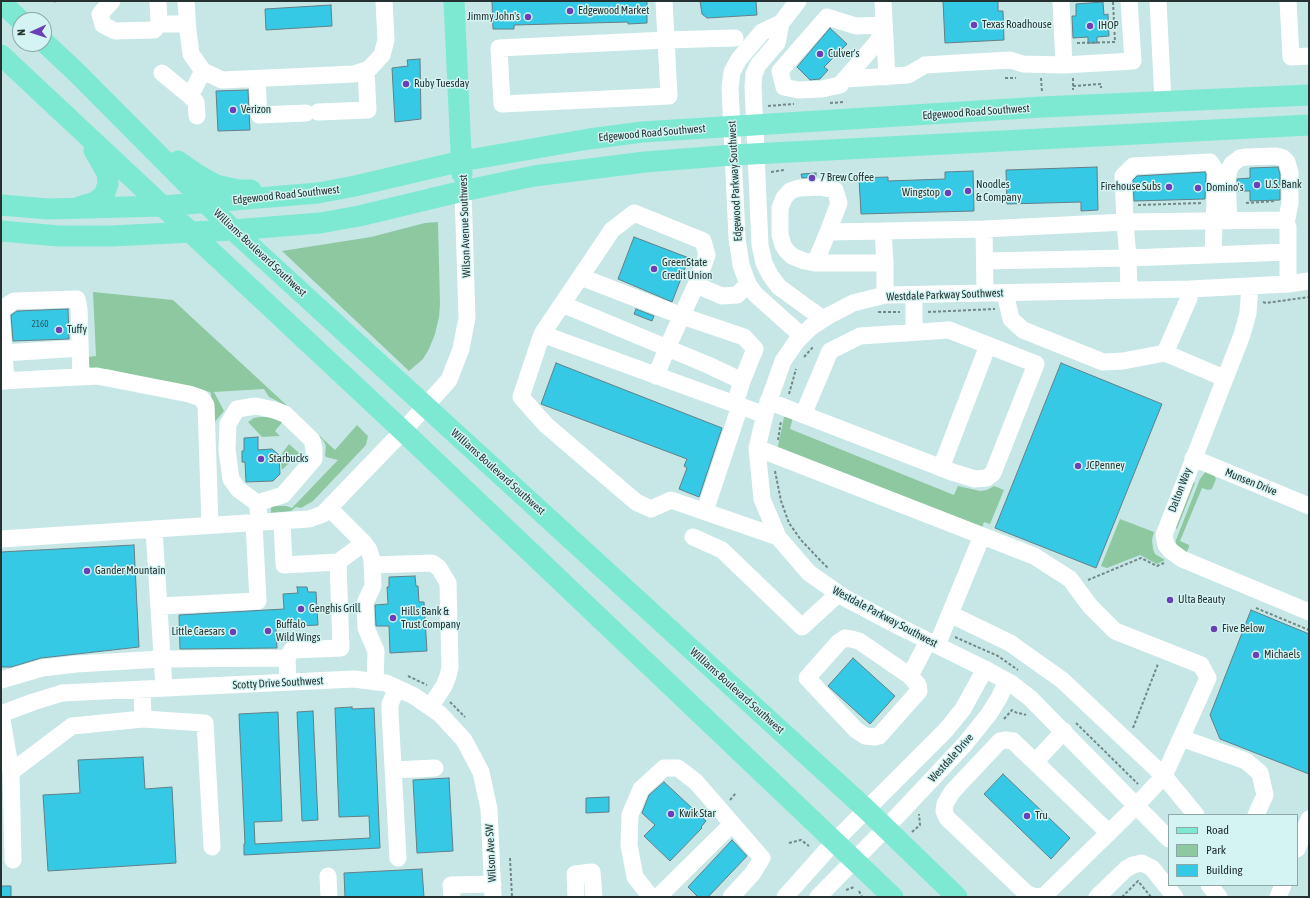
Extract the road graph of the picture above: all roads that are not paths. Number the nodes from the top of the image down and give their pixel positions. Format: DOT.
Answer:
graph roads {
  1 [pos="112,1"];
  2 [pos="158,1"];
  3 [pos="186,1"];
  4 [pos="384,1"];
  5 [pos="454,1"];
  6 [pos="664,1"];
  7 [pos="798,1"];
  8 [pos="883,1"];
  9 [pos="1061,1"];
  10 [pos="1129,1"];
  11 [pos="1158,1"];
  12 [pos="1288,1"];
  13 [pos="1,2"];
  14 [pos="12,12"];
  15 [pos="781,23"];
  16 [pos="159,24"];
  17 [pos="884,25"];
  18 [pos="188,27"];
  19 [pos="734,38"];
  20 [pos="666,40"];
  21 [pos="52,50"];
  22 [pos="1,55"];
  23 [pos="1309,56"];
  24 [pos="1064,65"];
  25 [pos="366,70"];
  26 [pos="203,71"];
  27 [pos="162,73"];
  28 [pos="887,76"];
  29 [pos="257,79"];
  30 [pos="845,79"];
  31 [pos="1309,95"];
  32 [pos="190,96"];
  33 [pos="1163,102"];
  34 [pos="197,116"];
  35 [pos="1309,125"];
  36 [pos="755,126"];
  37 [pos="733,127"];
  38 [pos="82,131"];
  39 [pos="134,131"];
  40 [pos="757,154"];
  41 [pos="733,155"];
  42 [pos="462,161"];
  43 [pos="463,191"];
  44 [pos="318,194"];
  45 [pos="206,202"];
  46 [pos="1,205"];
  47 [pos="163,206"];
  48 [pos="75,209"];
  49 [pos="1222,221"];
  50 [pos="1125,222"];
  51 [pos="1286,223"];
  52 [pos="984,229"];
  53 [pos="233,230"];
  54 [pos="883,230"];
  55 [pos="1,231"];
  56 [pos="190,232"];
  57 [pos="828,232"];
  58 [pos="1288,252"];
  59 [pos="1213,254"];
  60 [pos="1128,258"];
  61 [pos="985,261"];
  62 [pos="815,263"];
  63 [pos="885,263"];
  64 [pos="580,277"];
  65 [pos="1309,281"];
  66 [pos="748,284"];
  67 [pos="1288,284"];
  68 [pos="696,285"];
  69 [pos="1250,286"];
  70 [pos="1190,289"];
  71 [pos="1129,290"];
  72 [pos="985,293"];
  73 [pos="1005,293"];
  74 [pos="914,294"];
  75 [pos="885,296"];
  76 [pos="562,304"];
  77 [pos="1,311"];
  78 [pos="682,316"];
  79 [pos="823,320"];
  80 [pos="914,332"];
  81 [pos="542,334"];
  82 [pos="802,336"];
  83 [pos="1048,340"];
  84 [pos="988,345"];
  85 [pos="80,348"];
  86 [pos="667,348"];
  87 [pos="4,353"];
  88 [pos="1165,353"];
  89 [pos="1036,364"];
  90 [pos="656,376"];
  91 [pos="81,377"];
  92 [pos="1224,378"];
  93 [pos="3,381"];
  94 [pos="742,381"];
  95 [pos="737,405"];
  96 [pos="426,407"];
  97 [pos="766,408"];
  98 [pos="803,415"];
  99 [pos="403,431"];
  100 [pos="757,448"];
  101 [pos="1193,458"];
  102 [pos="941,468"];
  103 [pos="257,503"];
  104 [pos="1309,506"];
  105 [pos="329,508"];
  106 [pos="704,511"];
  107 [pos="282,521"];
  108 [pos="257,523"];
  109 [pos="210,525"];
  110 [pos="154,529"];
  111 [pos="982,536"];
  112 [pos="693,537"];
  113 [pos="778,537"];
  114 [pos="1,538"];
  115 [pos="364,543"];
  116 [pos="338,562"];
  117 [pos="372,565"];
  118 [pos="838,594"];
  119 [pos="159,606"];
  120 [pos="1309,612"];
  121 [pos="950,614"];
  122 [pos="933,643"];
  123 [pos="286,658"];
  124 [pos="162,659"];
  125 [pos="985,669"];
  126 [pos="910,676"];
  127 [pos="1,680"];
  128 [pos="1007,681"];
  129 [pos="288,682"];
  130 [pos="375,682"];
  131 [pos="164,688"];
  132 [pos="397,688"];
  133 [pos="142,689"];
  134 [pos="430,707"];
  135 [pos="1,714"];
  136 [pos="143,720"];
  137 [pos="1064,731"];
  138 [pos="1181,738"];
  139 [pos="1035,762"];
  140 [pos="435,768"];
  141 [pos="393,770"];
  142 [pos="11,772"];
  143 [pos="1164,776"];
  144 [pos="1136,805"];
  145 [pos="489,809"];
  146 [pos="867,810"];
  147 [pos="1195,814"];
  148 [pos="1256,814"];
  149 [pos="1309,819"];
  150 [pos="732,824"];
  151 [pos="886,828"];
  152 [pos="1109,832"];
  153 [pos="1168,838"];
  154 [pos="834,842"];
  155 [pos="1303,842"];
  156 [pos="212,847"];
  157 [pos="398,858"];
  158 [pos="13,860"];
  159 [pos="855,860"];
  160 [pos="328,876"];
  161 [pos="1210,886"];
  162 [pos="1283,886"];
  163 [pos="493,890"];
  164 [pos="329,897"];
  165 [pos="452,897"];
  166 [pos="576,897"];
  167 [pos="594,897"];
  168 [pos="651,897"];
  169 [pos="658,897"];
  170 [pos="731,897"];
  171 [pos="784,897"];
  172 [pos="818,897"];
  173 [pos="893,897"];
  174 [pos="957,897"];
  175 [pos="1097,897"];
  176 [pos="1175,897"];
  177 [pos="1219,897"];
  178 [pos="1278,897"];
  1 -- 16 [label="street"];
  2 -- 16 [label="street"];
  3 -- 18 [label="street"];
  4 -- 25 [label="street"];
  5 -- 42 [label="main road, Wilson Avenue Southwest"];
  6 -- 20 [label="street"];
  7 -- 15 [label="street, Edgewood Parkway Southwest"];
  8 -- 17 [label="street"];
  9 -- 24 [label="street"];
  10 -- 24 [label="street"];
  11 -- 33 [label="street"];
  12 -- 23 [label="street"];
  13 -- 14 [label="main road"];
  15 -- 36 [label="street, Edgewood Parkway Southwest"];
  15 -- 37 [label="street, Edgewood Parkway Southwest"];
  16 -- 18 [label="street"];
  17 -- 28 [label="street"];
  17 -- 30 [label="street"];
  17 -- 30 [label="street"];
  18 -- 26 [label="street"];
  19 -- 20 [label="street"];
  20 -- 20 [label="street"];
  21 -- 39 [label="main road, Williams Boulevard Southwest"];
  22 -- 38 [label="main road"];
  24 -- 28 [label="street"];
  25 -- 29 [label="street"];
  25 -- 29 [label="street"];
  26 -- 29 [label="street"];
  26 -- 32 [label="street"];
  27 -- 32 [label="street"];
  28 -- 30 [label="street"];
  31 -- 33 [label="main road, Edgewood Road Southwest"];
  32 -- 34 [label="street"];
  33 -- 36 [label="main road, Edgewood Road Southwest"];
  35 -- 40 [label="main road"];
  36 -- 37 [label="main road, Edgewood Road Southwest"];
  36 -- 40 [label="street, Edgewood Parkway Southwest"];
  37 -- 41 [label="street, Edgewood Parkway Southwest"];
  37 -- 42 [label="main road, Edgewood Road Southwest"];
  38 -- 47 [label="main road"];
  38 -- 48 [label="main road"];
  39 -- 44 [label="main road"];
  39 -- 45 [label="main road, Williams Boulevard Southwest"];
  40 -- 41 [label="main road"];
  40 -- 79 [label="street, Edgewood Parkway Southwest"];
  41 -- 43 [label="main road"];
  41 -- 66 [label="street, Edgewood Parkway Southwest"];
  42 -- 43 [label="main road, Wilson Avenue Southwest"];
  42 -- 44 [label="main road, Edgewood Road Southwest"];
  43 -- 53 [label="main road"];
  43 -- 96 [label="street, Wilson Avenue Southwest"];
  44 -- 45 [label="main road, Edgewood Road Southwest"];
  45 -- 47 [label="main road, Edgewood Road Southwest"];
  45 -- 53 [label="main road, Williams Boulevard Southwest"];
  46 -- 48 [label="main road, Edgewood Road Southwest"];
  47 -- 48 [label="main road, Edgewood Road Southwest"];
  47 -- 56 [label="main road"];
  49 -- 50 [label="street"];
  49 -- 50 [label="street"];
  49 -- 51 [label="street"];
  49 -- 51 [label="street"];
  49 -- 59 [label="street"];
  50 -- 52 [label="street"];
  50 -- 60 [label="street"];
  51 -- 58 [label="street"];
  52 -- 54 [label="street"];
  52 -- 61 [label="street"];
  53 -- 56 [label="main road"];
  53 -- 96 [label="main road, Williams Boulevard Southwest"];
  54 -- 57 [label="street"];
  54 -- 63 [label="street"];
  55 -- 56 [label="main road"];
  56 -- 99 [label="main road"];
  57 -- 62 [label="street"];
  57 -- 62 [label="street"];
  58 -- 59 [label="street"];
  58 -- 67 [label="street"];
  59 -- 60 [label="street"];
  60 -- 61 [label="street"];
  60 -- 71 [label="street"];
  61 -- 72 [label="street"];
  62 -- 63 [label="street"];
  63 -- 75 [label="street"];
  64 -- 68 [label="street"];
  64 -- 76 [label="street"];
  64 -- 78 [label="street"];
  65 -- 67 [label="street, Westdale Parkway Southwest"];
  66 -- 68 [label="street"];
  66 -- 82 [label="street, Edgewood Parkway Southwest"];
  67 -- 69 [label="street, Westdale Parkway Southwest"];
  68 -- 78 [label="street"];
  69 -- 70 [label="street, Westdale Parkway Southwest"];
  69 -- 92 [label="street, Dalton Way"];
  70 -- 71 [label="street, Westdale Parkway Southwest"];
  70 -- 88 [label="street"];
  71 -- 73 [label="street, Westdale Parkway Southwest"];
  72 -- 73 [label="street, Westdale Parkway Southwest"];
  72 -- 74 [label="street, Westdale Parkway Southwest"];
  73 -- 83 [label="street"];
  74 -- 75 [label="street, Westdale Parkway Southwest"];
  74 -- 80 [label="street"];
  75 -- 79 [label="street, Westdale Parkway Southwest"];
  76 -- 81 [label="street"];
  76 -- 86 [label="street"];
  77 -- 85 [label="street"];
  77 -- 87 [label="street"];
  78 -- 86 [label="street"];
  78 -- 94 [label="street"];
  79 -- 82 [label="street, Westdale Parkway Southwest"];
  80 -- 84 [label="street"];
  80 -- 98 [label="street"];
  81 -- 90 [label="street"];
  81 -- 106 [label="street"];
  82 -- 97 [label="street, Westdale Parkway Southwest"];
  83 -- 88 [label="street"];
  83 -- 89 [label="street"];
  84 -- 89 [label="street"];
  84 -- 102 [label="street"];
  85 -- 87 [label="street"];
  85 -- 91 [label="street"];
  86 -- 90 [label="street"];
  86 -- 94 [label="street"];
  87 -- 93 [label="street"];
  88 -- 92 [label="street"];
  89 -- 102 [label="street"];
  90 -- 95 [label="street"];
  91 -- 93 [label="street"];
  91 -- 109 [label="street"];
  92 -- 101 [label="street, Dalton Way"];
  94 -- 95 [label="street"];
  95 -- 97 [label="street"];
  95 -- 106 [label="street"];
  96 -- 99 [label="street, Wilson Avenue Southwest"];
  96 -- 146 [label="main road, Williams Boulevard Southwest"];
  97 -- 98 [label="street"];
  97 -- 100 [label="street, Westdale Parkway Southwest"];
  98 -- 102 [label="street"];
  99 -- 105 [label="street, Wilson Avenue Southwest"];
  99 -- 154 [label="main road"];
  100 -- 111 [label="street"];
  100 -- 113 [label="street, Westdale Parkway Southwest"];
  101 -- 104 [label="street, Munsen Drive"];
  101 -- 120 [label="street, Dalton Way"];
  103 -- 103 [label="street"];
  103 -- 108 [label="street"];
  105 -- 107 [label="street, Wilson Avenue Southwest"];
  105 -- 115 [label="street"];
  106 -- 113 [label="street"];
  107 -- 108 [label="street, Wilson Avenue Southwest"];
  107 -- 116 [label="street"];
  108 -- 109 [label="street, Wilson Avenue Southwest"];
  108 -- 119 [label="street"];
  109 -- 110 [label="street, Wilson Avenue Southwest"];
  110 -- 114 [label="street, Wilson Avenue Southwest"];
  110 -- 119 [label="street"];
  111 -- 121 [label="street"];
  111 -- 138 [label="street"];
  112 -- 118 [label="street"];
  113 -- 118 [label="street, Westdale Parkway Southwest"];
  115 -- 116 [label="street"];
  115 -- 117 [label="street"];
  116 -- 123 [label="street"];
  117 -- 130 [label="street"];
  117 -- 134 [label="street"];
  118 -- 122 [label="street, Westdale Parkway Southwest"];
  119 -- 124 [label="street"];
  121 -- 122 [label="street"];
  121 -- 143 [label="street"];
  122 -- 125 [label="street, Westdale Parkway Southwest"];
  122 -- 126 [label="street"];
  123 -- 124 [label="street"];
  123 -- 129 [label="street"];
  124 -- 127 [label="street"];
  124 -- 131 [label="street"];
  125 -- 128 [label="street, Westdale Parkway Southwest"];
  125 -- 146 [label="street, Westdale Drive"];
  126 -- 126 [label="street"];
  128 -- 137 [label="street, Westdale Parkway Southwest"];
  128 -- 151 [label="street, Westdale Drive"];
  129 -- 130 [label="street, Scotty Drive Southwest"];
  129 -- 131 [label="street, Scotty Drive Southwest"];
  130 -- 132 [label="street, Scotty Drive Southwest"];
  131 -- 133 [label="street, Scotty Drive Southwest"];
  132 -- 134 [label="street, Scotty Drive Southwest"];
  132 -- 141 [label="street"];
  133 -- 135 [label="street, Scotty Drive Southwest"];
  133 -- 136 [label="street"];
  134 -- 145 [label="street, Scotty Drive Southwest"];
  135 -- 142 [label="street"];
  136 -- 142 [label="street"];
  136 -- 156 [label="street"];
  137 -- 139 [label="street"];
  137 -- 144 [label="street, Westdale Parkway Southwest"];
  138 -- 143 [label="street"];
  138 -- 148 [label="street"];
  139 -- 152 [label="street"];
  139 -- 152 [label="street"];
  140 -- 141 [label="street"];
  141 -- 157 [label="street"];
  142 -- 158 [label="street"];
  143 -- 144 [label="street"];
  143 -- 147 [label="street"];
  144 -- 152 [label="street"];
  144 -- 153 [label="street, Westdale Parkway Southwest"];
  145 -- 163 [label="street, Wilson Ave SW"];
  146 -- 151 [label="main road, Williams Boulevard Southwest"];
  146 -- 154 [label="street, Westdale Drive"];
  149 -- 155 [label="street"];
  150 -- 168 [label="street"];
  150 -- 169 [label="street"];
  150 -- 170 [label="street"];
  151 -- 159 [label="street, Westdale Drive"];
  151 -- 174 [label="main road, Williams Boulevard Southwest"];
  154 -- 159 [label="main road"];
  154 -- 171 [label="street, Westdale Drive"];
  159 -- 172 [label="street, Westdale Drive"];
  159 -- 173 [label="main road"];
  160 -- 164 [label="street"];
  161 -- 177 [label="street"];
  162 -- 178 [label="street"];
  163 -- 165 [label="street"];
  166 -- 167 [label="street"];
  175 -- 176 [label="street"];
}
